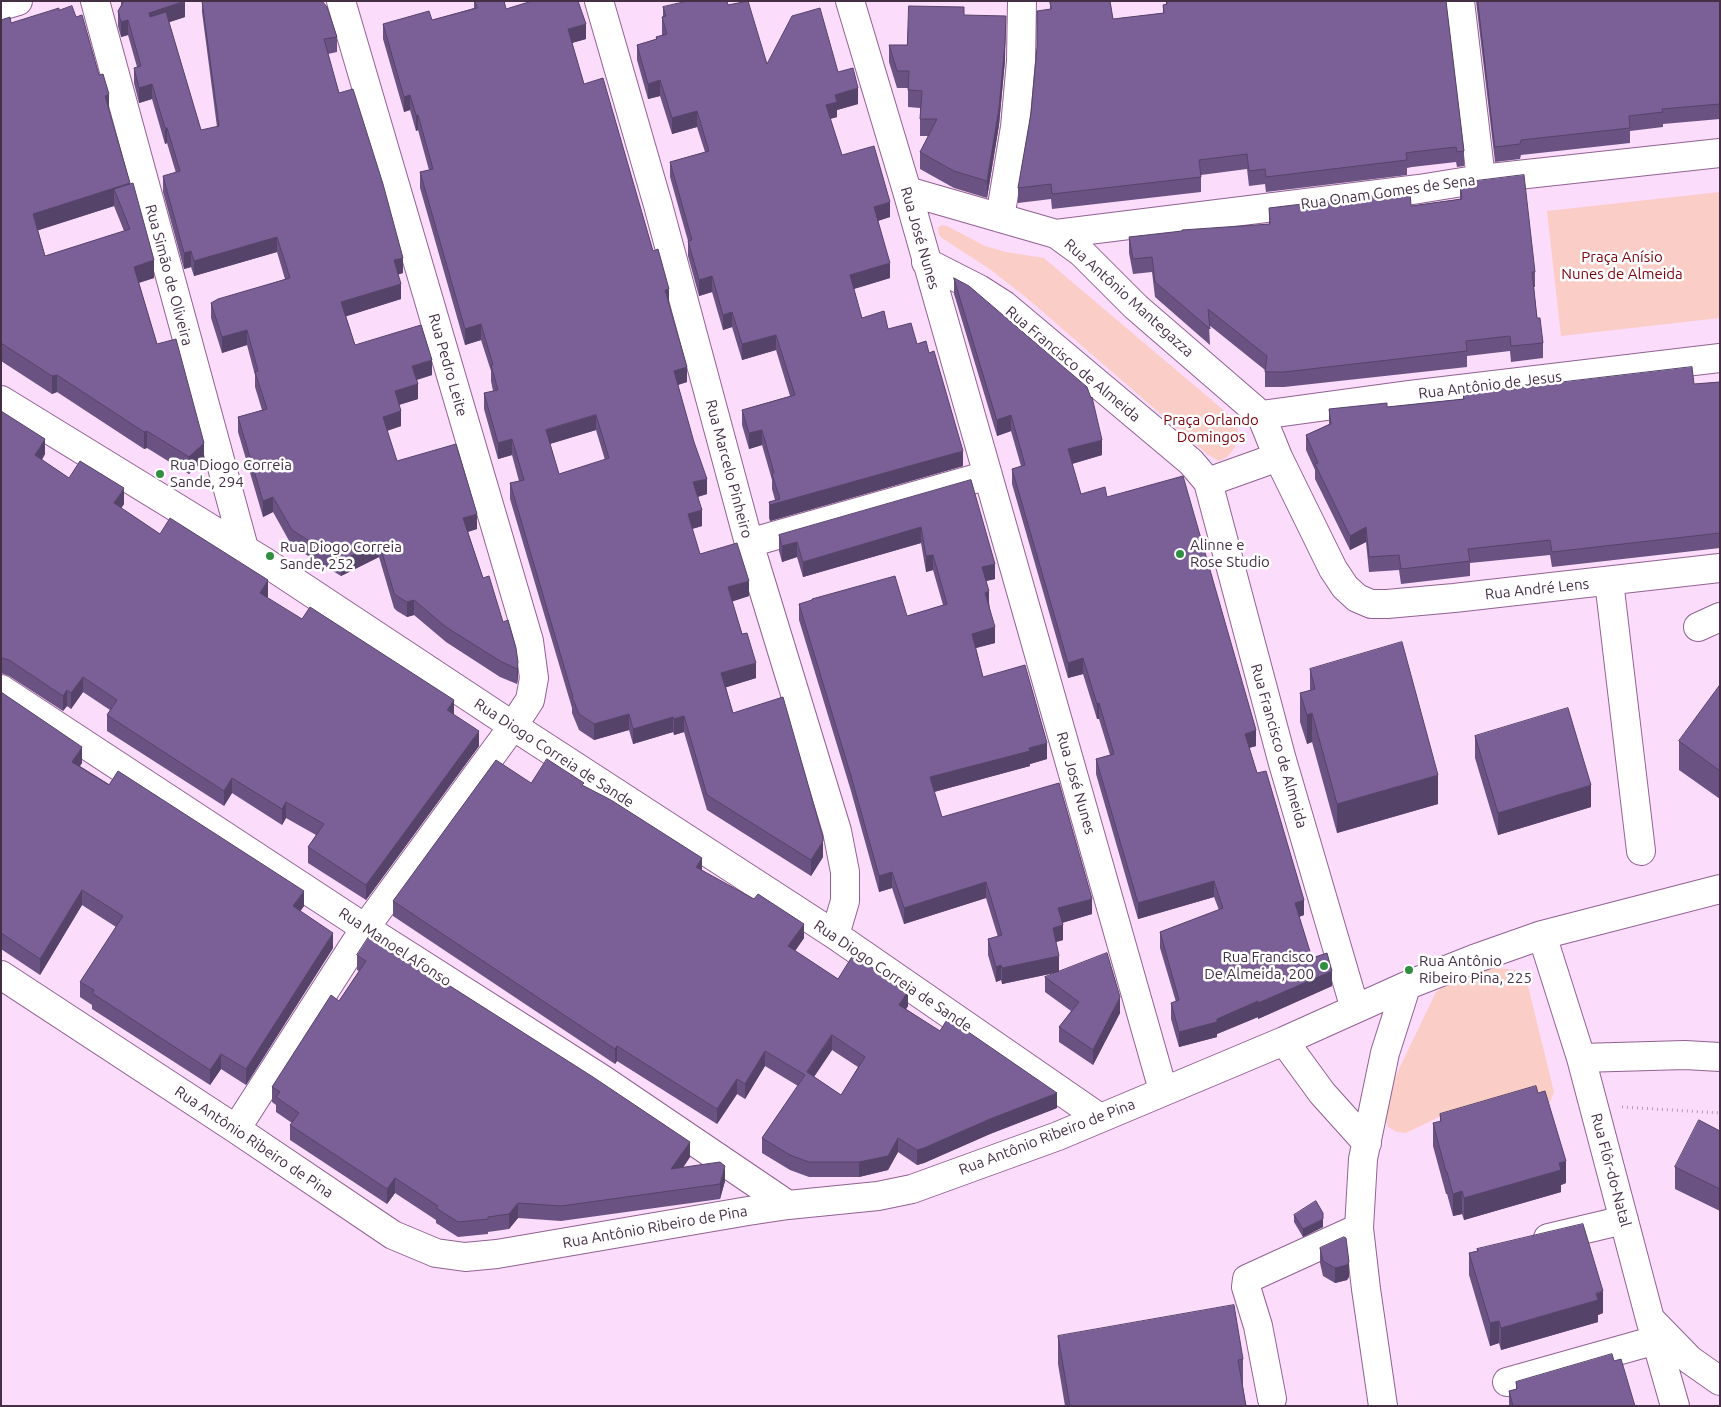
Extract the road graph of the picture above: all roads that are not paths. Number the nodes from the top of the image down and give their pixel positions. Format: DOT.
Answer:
graph roads {
  1 [pos="18,1"];
  2 [pos="95,1"];
  3 [pos="341,1"];
  4 [pos="599,1"];
  5 [pos="850,1"];
  6 [pos="1022,1"];
  7 [pos="1460,1"];
  8 [pos="1,6"];
  9 [pos="1720,152"];
  10 [pos="1481,179"];
  11 [pos="907,191"];
  12 [pos="1000,218"];
  13 [pos="1056,234"];
  14 [pos="926,262"];
  15 [pos="1720,358"];
  16 [pos="1,400"];
  17 [pos="1261,416"];
  18 [pos="1278,457"];
  19 [pos="988,475"];
  20 [pos="1208,482"];
  21 [pos="749,542"];
  22 [pos="244,548"];
  23 [pos="1720,568"];
  24 [pos="1609,582"];
  25 [pos="1,690"];
  26 [pos="513,726"];
  27 [pos="1641,851"];
  28 [pos="1720,889"];
  29 [pos="365,928"];
  30 [pos="835,935"];
  31 [pos="1542,935"];
  32 [pos="1,975"];
  33 [pos="1406,987"];
  34 [pos="1356,1010"];
  35 [pos="1284,1041"];
  36 [pos="1720,1057"];
  37 [pos="1580,1058"];
  38 [pos="1163,1090"];
  39 [pos="1100,1118"];
  40 [pos="236,1129"];
  41 [pos="1367,1143"];
  42 [pos="788,1204"];
  43 [pos="1624,1220"];
  44 [pos="1359,1228"];
  45 [pos="1523,1245"];
  46 [pos="1653,1330"];
  47 [pos="1720,1381"];
  48 [pos="1507,1382"];
  49 [pos="1272,1399"];
  50 [pos="1383,1406"];
  51 [pos="1675,1406"];
  1 -- 8 [label="street"];
  2 -- 22 [label="street, Rua Simão de Oliveira"];
  3 -- 26 [label="street, Rua Pedro Leite"];
  4 -- 21 [label="street, Rua Marcelo Pinheiro"];
  5 -- 11 [label="street, Rua José Nunes"];
  6 -- 12 [label="street"];
  7 -- 10 [label="street"];
  9 -- 10 [label="street, Rua Onam Gomes de Sena"];
  10 -- 13 [label="street, Rua Onam Gomes de Sena"];
  11 -- 12 [label="street, Rua Antônio Mantegazza"];
  11 -- 14 [label="street, Rua José Nunes"];
  12 -- 13 [label="street, Rua Antônio Mantegazza"];
  13 -- 17 [label="street, Rua Antônio Mantegazza"];
  14 -- 19 [label="street, Rua José Nunes"];
  14 -- 20 [label="street, Rua Francisco de Almeida"];
  15 -- 17 [label="street, Rua Antônio de Jesus"];
  16 -- 22 [label="street, Rua Diogo Correia de Sande"];
  17 -- 18 [label="street, Rua Antônio Mantegazza"];
  18 -- 20 [label="street"];
  18 -- 24 [label="street, Rua André Lens"];
  19 -- 21 [label="street"];
  19 -- 38 [label="street, Rua José Nunes"];
  20 -- 34 [label="street, Rua Francisco de Almeida"];
  21 -- 30 [label="street, Rua Marcelo Pinheiro"];
  22 -- 26 [label="street, Rua Diogo Correia de Sande"];
  23 -- 24 [label="street"];
  24 -- 27 [label="street, Rua André Lens"];
  25 -- 29 [label="street, Rua Manoel Afonso"];
  26 -- 29 [label="street, Rua Pedro Leite"];
  26 -- 30 [label="street, Rua Diogo Correia de Sande"];
  28 -- 31 [label="street, Rua Antônio Ribeiro de Pina"];
  29 -- 40 [label="street, Rua Pedro Leite"];
  29 -- 42 [label="street, Rua Manoel Afonso"];
  30 -- 39 [label="street, Rua Diogo Correia de Sande"];
  31 -- 33 [label="street, Rua Antônio Ribeiro de Pina"];
  31 -- 37 [label="street, Rua Flôr-do-Natal"];
  32 -- 40 [label="street, Rua Antônio Ribeiro de Pina"];
  33 -- 34 [label="street, Rua Antônio Ribeiro de Pina"];
  33 -- 41 [label="street"];
  34 -- 35 [label="street, Rua Antônio Ribeiro de Pina"];
  35 -- 38 [label="street, Rua Antônio Ribeiro de Pina"];
  35 -- 41 [label="street"];
  36 -- 37 [label="street"];
  37 -- 43 [label="street, Rua Flôr-do-Natal"];
  38 -- 39 [label="street, Rua Antônio Ribeiro de Pina"];
  39 -- 42 [label="street, Rua Antônio Ribeiro de Pina"];
  40 -- 42 [label="street, Rua Antônio Ribeiro de Pina"];
  41 -- 44 [label="street"];
  43 -- 45 [label="street"];
  43 -- 46 [label="street, Rua Flôr-do-Natal"];
  44 -- 49 [label="street"];
  44 -- 50 [label="street"];
  46 -- 47 [label="street"];
  46 -- 48 [label="street"];
  46 -- 51 [label="street, Rua Flôr-do-Natal"];
}
